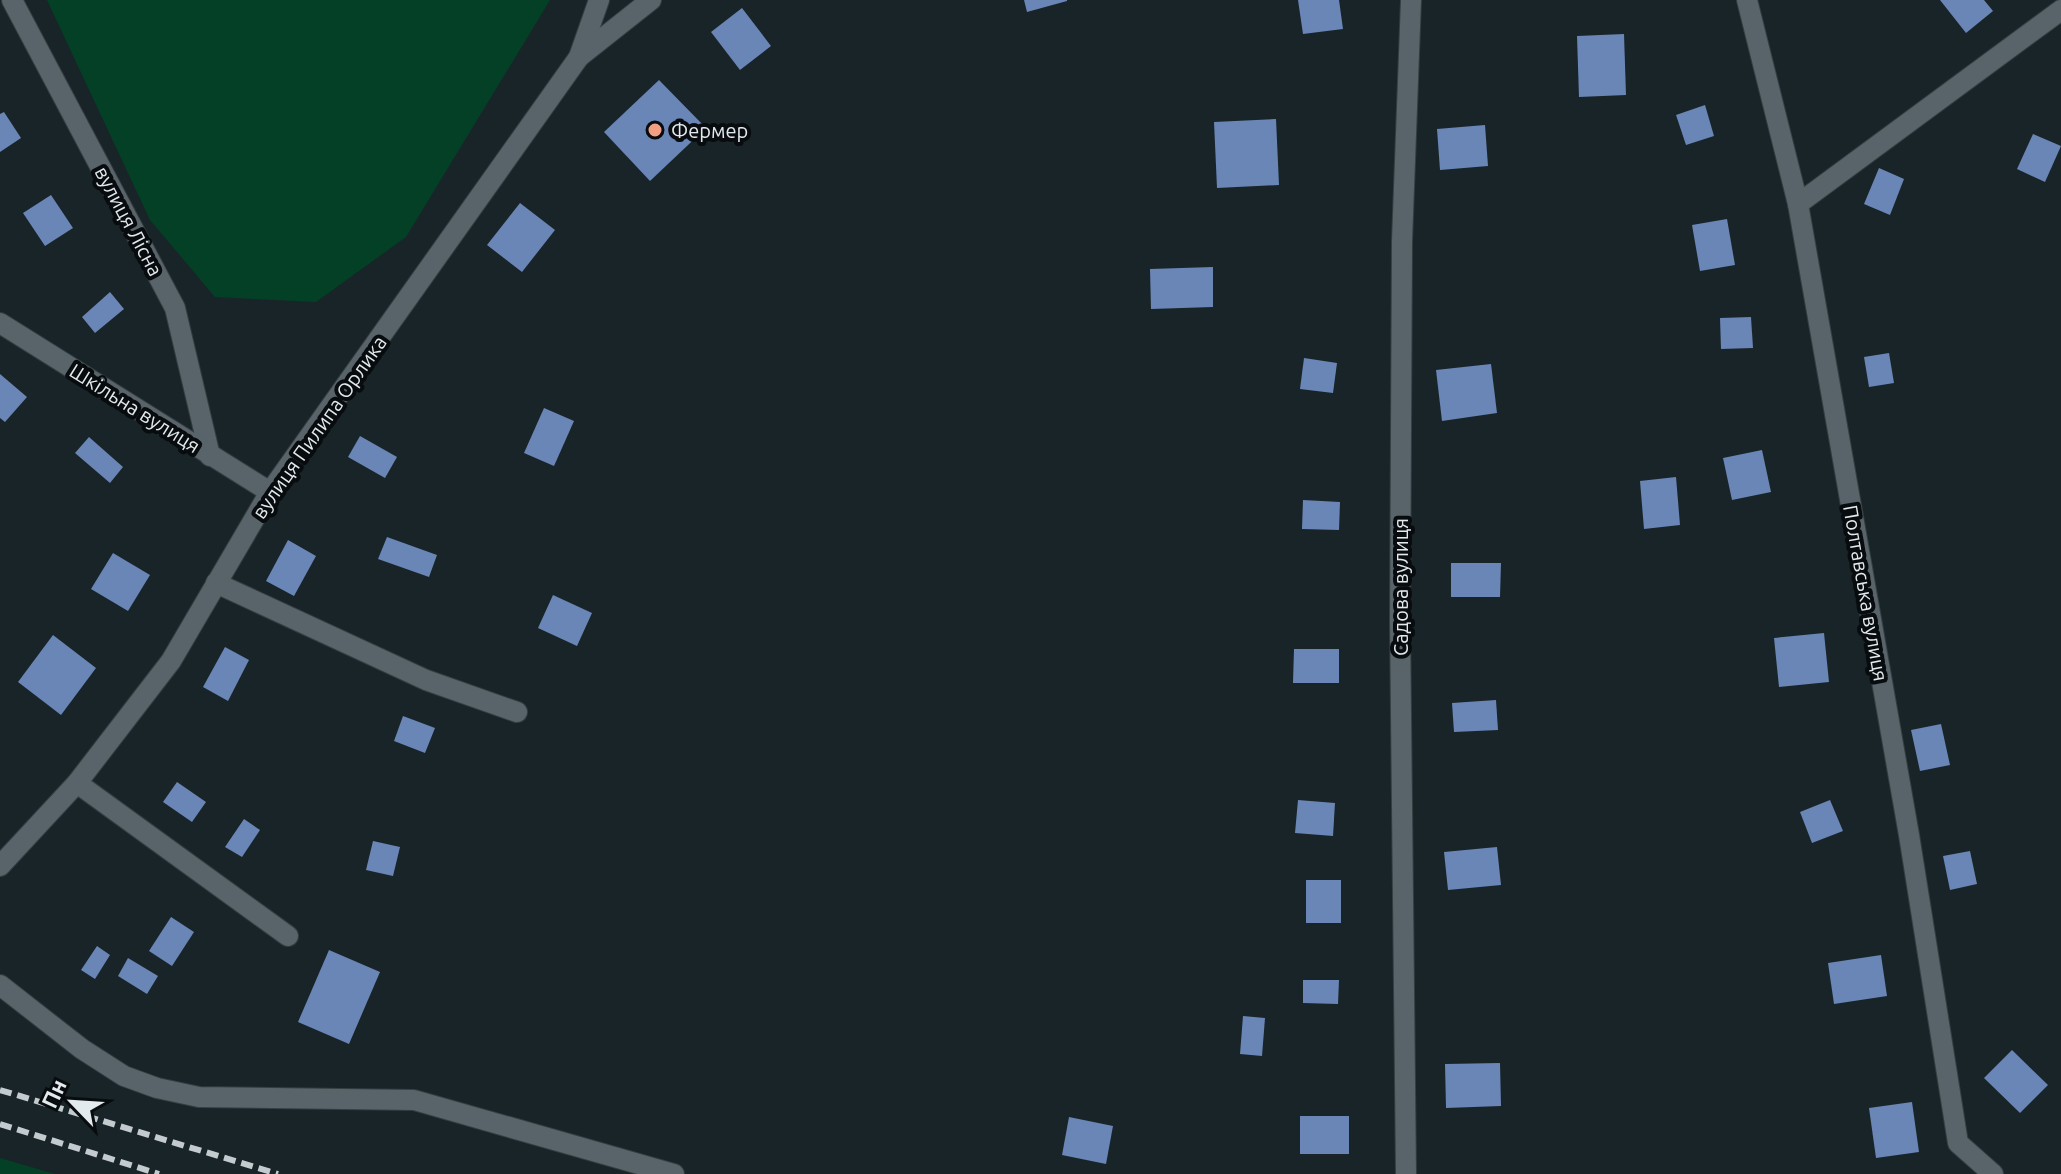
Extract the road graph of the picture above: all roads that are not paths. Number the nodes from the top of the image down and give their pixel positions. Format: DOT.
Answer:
graph roads {
  1 [pos="12,0"];
  2 [pos="599,0"];
  3 [pos="651,0"];
  4 [pos="1411,0"];
  5 [pos="1747,0"];
  6 [pos="2061,10"];
  7 [pos="579,57"];
  8 [pos="1798,204"];
  9 [pos="0,323"];
  10 [pos="210,456"];
  11 [pos="270,492"];
  12 [pos="216,583"];
  13 [pos="517,712"];
  14 [pos="77,783"];
  15 [pos="0,866"];
  16 [pos="288,936"];
  17 [pos="0,985"];
  18 [pos="674,1174"];
  19 [pos="1406,1174"];
  20 [pos="1993,1174"];
  1 -- 10 [label="street, вулиця Лісна"];
  2 -- 7 [label="street"];
  3 -- 7 [label="street, вулиця Пилипа Орлика"];
  4 -- 19 [label="street, Садова вулиця"];
  5 -- 8 [label="street, Полтавська вулиця"];
  6 -- 8 [label="street"];
  7 -- 11 [label="street, вулиця Пилипа Орлика"];
  8 -- 20 [label="street, Полтавська вулиця"];
  9 -- 10 [label="street, Шкільна вулиця"];
  10 -- 11 [label="street, Шкільна вулиця"];
  11 -- 12 [label="street, вулиця Пилипа Орлика"];
  12 -- 13 [label="street"];
  12 -- 14 [label="street, вулиця Пилипа Орлика"];
  14 -- 15 [label="street, вулиця Пилипа Орлика"];
  14 -- 16 [label="street"];
  17 -- 18 [label="street"];
}
